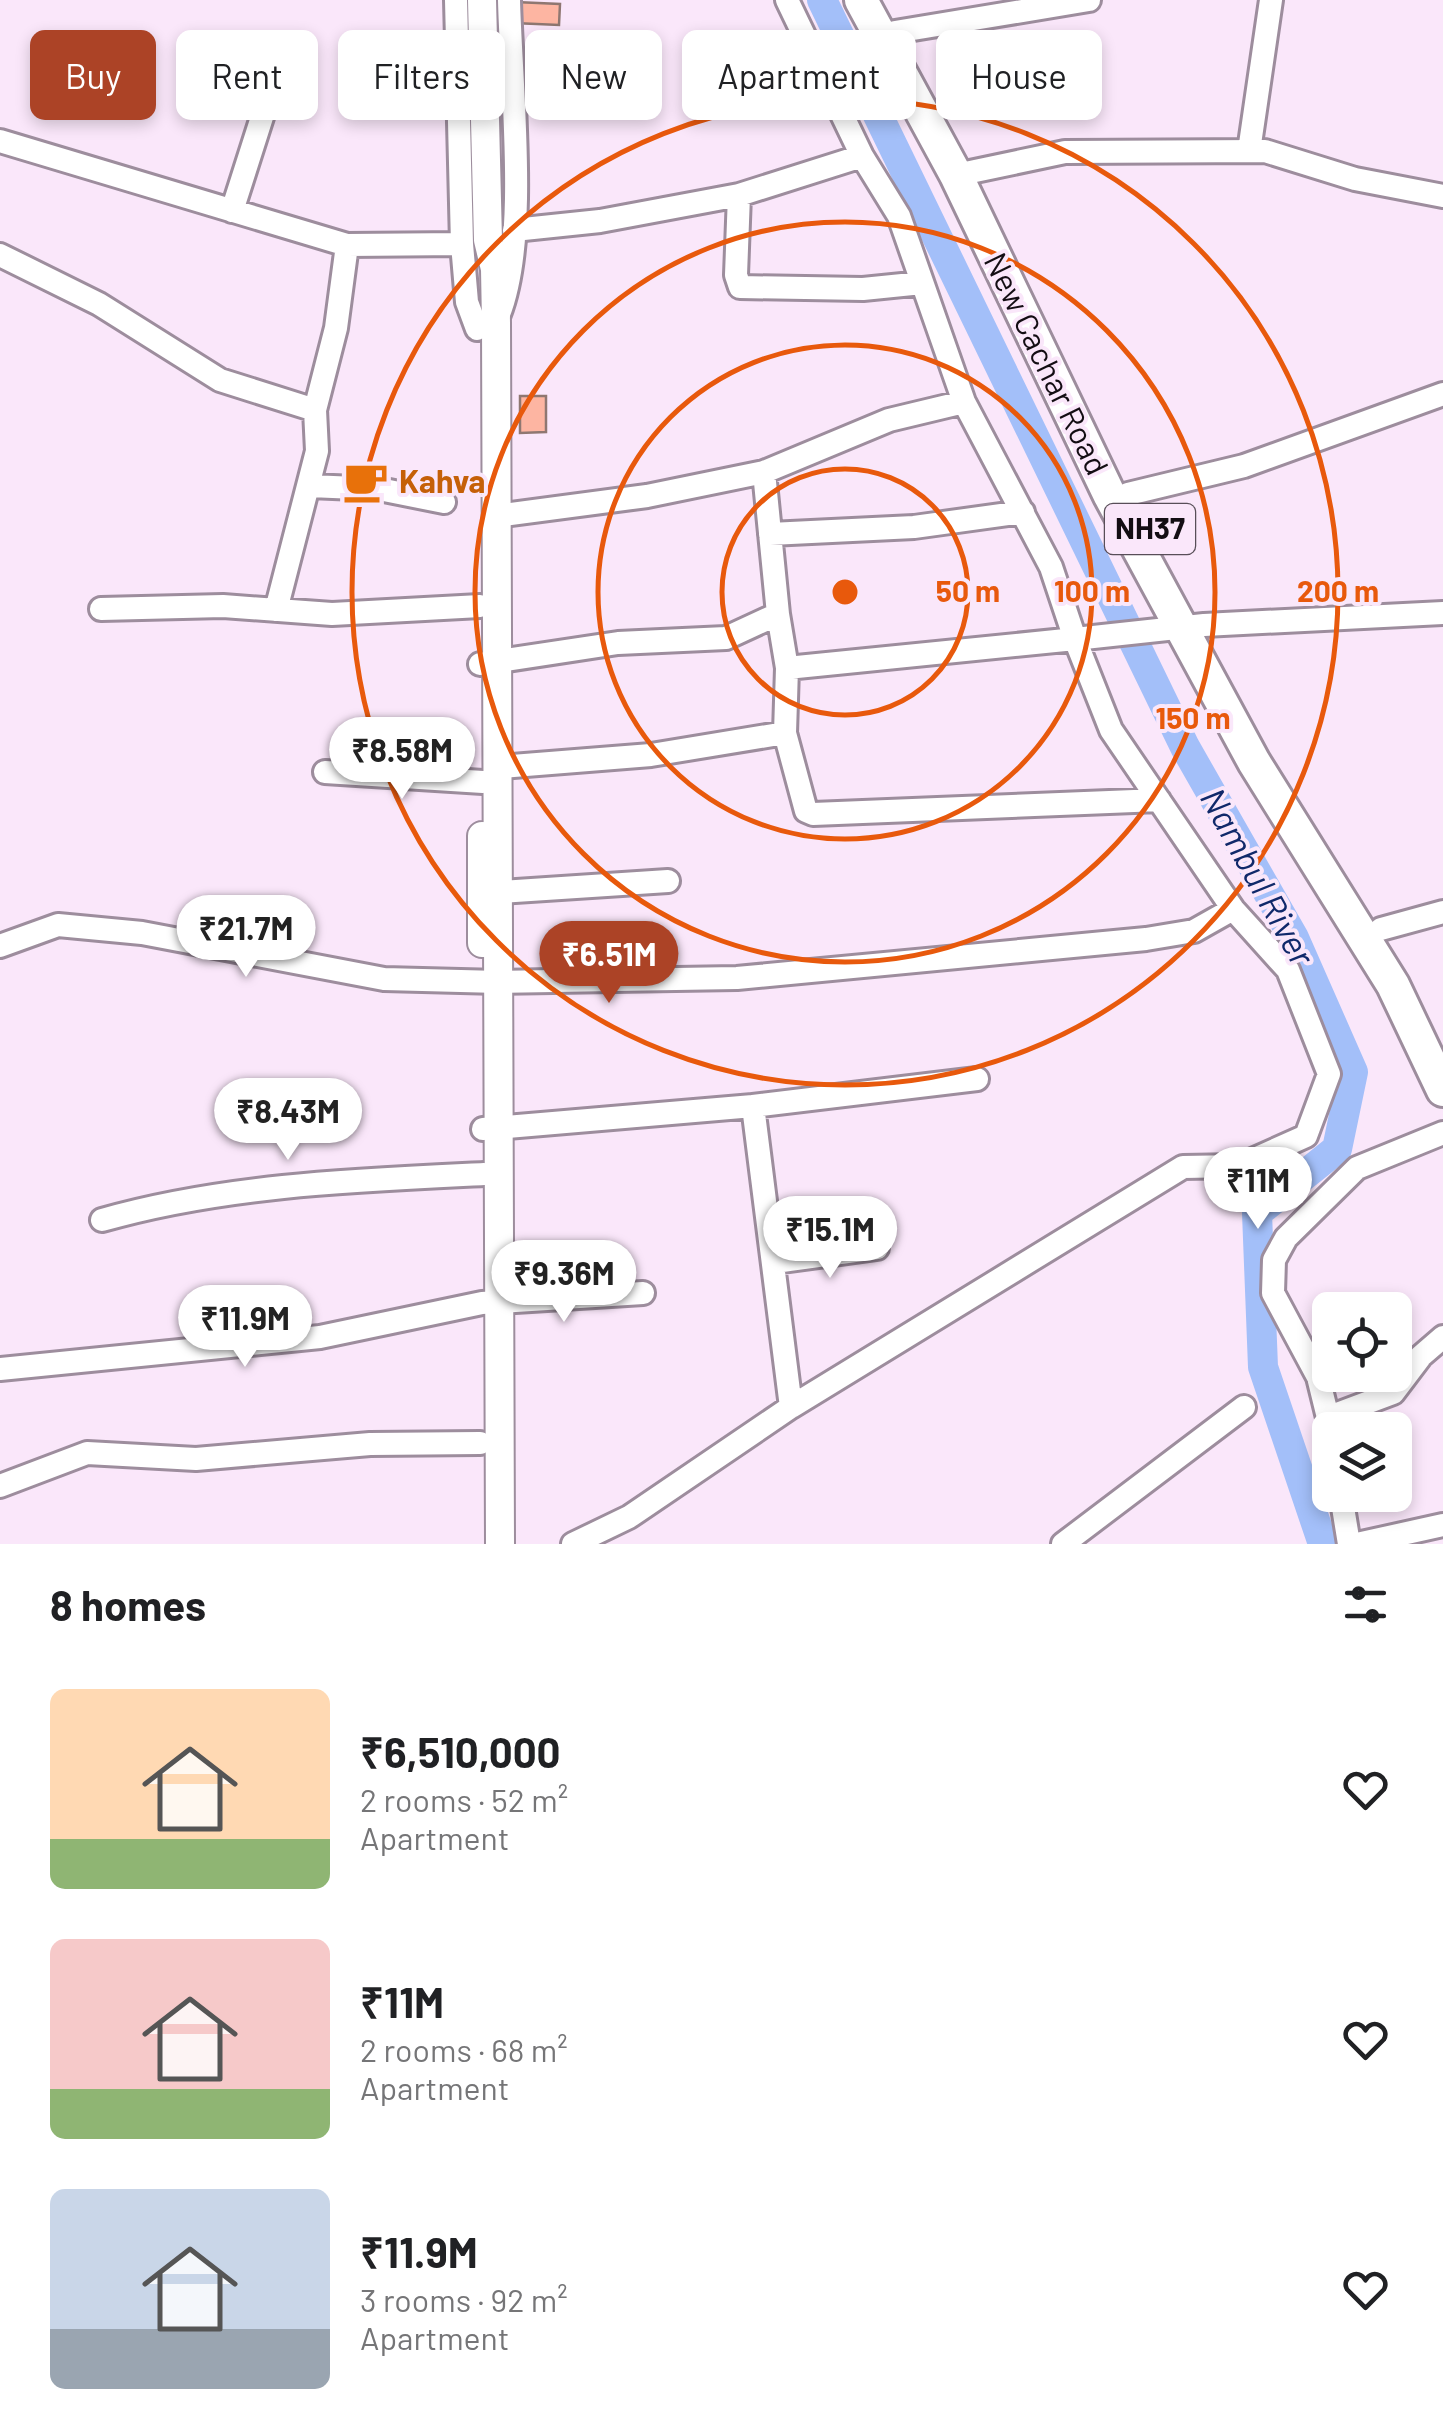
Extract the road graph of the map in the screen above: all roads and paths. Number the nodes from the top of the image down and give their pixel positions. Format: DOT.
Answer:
graph roads {
  1 [pos="456,0"];
  2 [pos="482,0"];
  3 [pos="509,0"];
  4 [pos="787,0"];
  5 [pos="862,0"];
  6 [pos="879,0"];
  7 [pos="1089,0"];
  8 [pos="1271,0"];
  9 [pos="894,30"];
  10 [pos="907,30"];
  11 [pos="916,75"];
  12 [pos="262,120"];
  13 [pos="0,141"];
  14 [pos="1249,151"];
  15 [pos="862,156"];
  16 [pos="964,173"];
  17 [pos="739,196"];
  18 [pos="1443,196"];
  19 [pos="232,211"];
  20 [pos="514,230"];
  21 [pos="475,242"];
  22 [pos="347,245"];
  23 [pos="0,255"];
  24 [pos="922,283"];
  25 [pos="487,326"];
  26 [pos="1443,394"];
  27 [pos="964,402"];
  28 [pos="315,410"];
  29 [pos="764,472"];
  30 [pos="310,486"];
  31 [pos="1128,494"];
  32 [pos="444,502"];
  33 [pos="1023,512"];
  34 [pos="496,516"];
  35 [pos="770,534"];
  36 [pos="480,606"];
  37 [pos="101,609"];
  38 [pos="276,610"];
  39 [pos="778,614"];
  40 [pos="1443,614"];
  41 [pos="1190,626"];
  42 [pos="1075,639"];
  43 [pos="489,662"];
  44 [pos="787,668"];
  45 [pos="786,733"];
  46 [pos="326,772"];
  47 [pos="491,775"];
  48 [pos="1159,800"];
  49 [pos="668,881"];
  50 [pos="490,892"];
  51 [pos="1233,910"];
  52 [pos="1443,912"];
  53 [pos="1381,929"];
  54 [pos="0,946"];
  55 [pos="491,982"];
  56 [pos="1443,1046"];
  57 [pos="977,1079"];
  58 [pos="1443,1090"];
  59 [pos="754,1106"];
  60 [pos="491,1129"];
  61 [pos="1443,1133"];
  62 [pos="484,1174"];
  63 [pos="102,1220"];
  64 [pos="878,1248"];
  65 [pos="775,1262"];
  66 [pos="643,1293"];
  67 [pos="490,1302"];
  68 [pos="1443,1337"];
  69 [pos="0,1369"];
  70 [pos="791,1407"];
  71 [pos="1244,1407"];
  72 [pos="1327,1412"];
  73 [pos="1356,1412"];
  74 [pos="480,1443"];
  75 [pos="0,1486"];
  76 [pos="1343,1512"];
  77 [pos="1443,1525"];
  78 [pos="481,1544"];
  79 [pos="500,1544"];
  80 [pos="573,1544"];
  81 [pos="1063,1544"];
  82 [pos="1348,1544"];
  83 [pos="1357,1544"];
  1 -- 21 [label="street"];
  2 -- 21 [label="main road"];
  3 -- 20 [label="street"];
  4 -- 15 [label="street"];
  5 -- 16 [label="highway, New Cachar Road / NH37"];
  6 -- 9 [label="highway, New Cachar Road / NH37"];
  7 -- 10 [label="street"];
  8 -- 14 [label="street"];
  11 -- 16 [label="highway, New Cachar Road / NH37"];
  12 -- 19 [label="street"];
  13 -- 19 [label="street"];
  14 -- 16 [label="street"];
  14 -- 18 [label="street"];
  15 -- 17 [label="street"];
  15 -- 24 [label="street"];
  16 -- 31 [label="highway, New Cachar Road / NH37"];
  16 -- 41 [label="highway, New Cachar Road / NH37"];
  17 -- 20 [label="street"];
  17 -- 24 [label="street"];
  19 -- 22 [label="street"];
  20 -- 25 [label="street"];
  21 -- 22 [label="street"];
  21 -- 25 [label="main road"];
  21 -- 25 [label="street"];
  22 -- 28 [label="street"];
  23 -- 28 [label="street"];
  24 -- 27 [label="street"];
  25 -- 34 [label="main road"];
  25 -- 36 [label="main road"];
  26 -- 31 [label="street"];
  27 -- 29 [label="street"];
  27 -- 33 [label="street"];
  28 -- 30 [label="street"];
  29 -- 34 [label="street"];
  29 -- 35 [label="street"];
  30 -- 32 [label="street"];
  30 -- 38 [label="street"];
  31 -- 41 [label="highway, New Cachar Road / NH37"];
  33 -- 35 [label="street"];
  33 -- 42 [label="street"];
  34 -- 43 [label="main road"];
  35 -- 39 [label="street"];
  36 -- 38 [label="street"];
  36 -- 43 [label="main road"];
  37 -- 38 [label="street"];
  39 -- 43 [label="street"];
  39 -- 44 [label="street"];
  40 -- 41 [label="street"];
  41 -- 42 [label="street"];
  41 -- 53 [label="highway, New Cachar Road / NH37"];
  41 -- 58 [label="highway, New Cachar Road / NH37"];
  42 -- 44 [label="street"];
  42 -- 48 [label="street"];
  43 -- 47 [label="main road"];
  44 -- 45 [label="street"];
  45 -- 47 [label="street"];
  45 -- 48 [label="street"];
  46 -- 47 [label="street"];
  47 -- 50 [label="main road"];
  48 -- 51 [label="street"];
  49 -- 50 [label="street"];
  50 -- 55 [label="main road"];
  51 -- 55 [label="street"];
  51 -- 70 [label="street"];
  52 -- 53 [label="street"];
  53 -- 56 [label="highway, New Cachar Road / NH37"];
  54 -- 55 [label="street"];
  55 -- 60 [label="main road"];
  57 -- 59 [label="street"];
  59 -- 60 [label="street"];
  59 -- 65 [label="street"];
  60 -- 62 [label="main road"];
  60 -- 67 [label="main road"];
  61 -- 72 [label="street"];
  62 -- 63 [label="street"];
  62 -- 67 [label="main road"];
  64 -- 65 [label="street"];
  65 -- 70 [label="street"];
  66 -- 67 [label="street"];
  67 -- 69 [label="street"];
  67 -- 74 [label="main road"];
  67 -- 79 [label="main road"];
  68 -- 73 [label="street"];
  70 -- 80 [label="street"];
  71 -- 81 [label="street"];
  74 -- 75 [label="street"];
  74 -- 78 [label="main road"];
  76 -- 82 [label="street"];
  77 -- 83 [label="street"];
}
